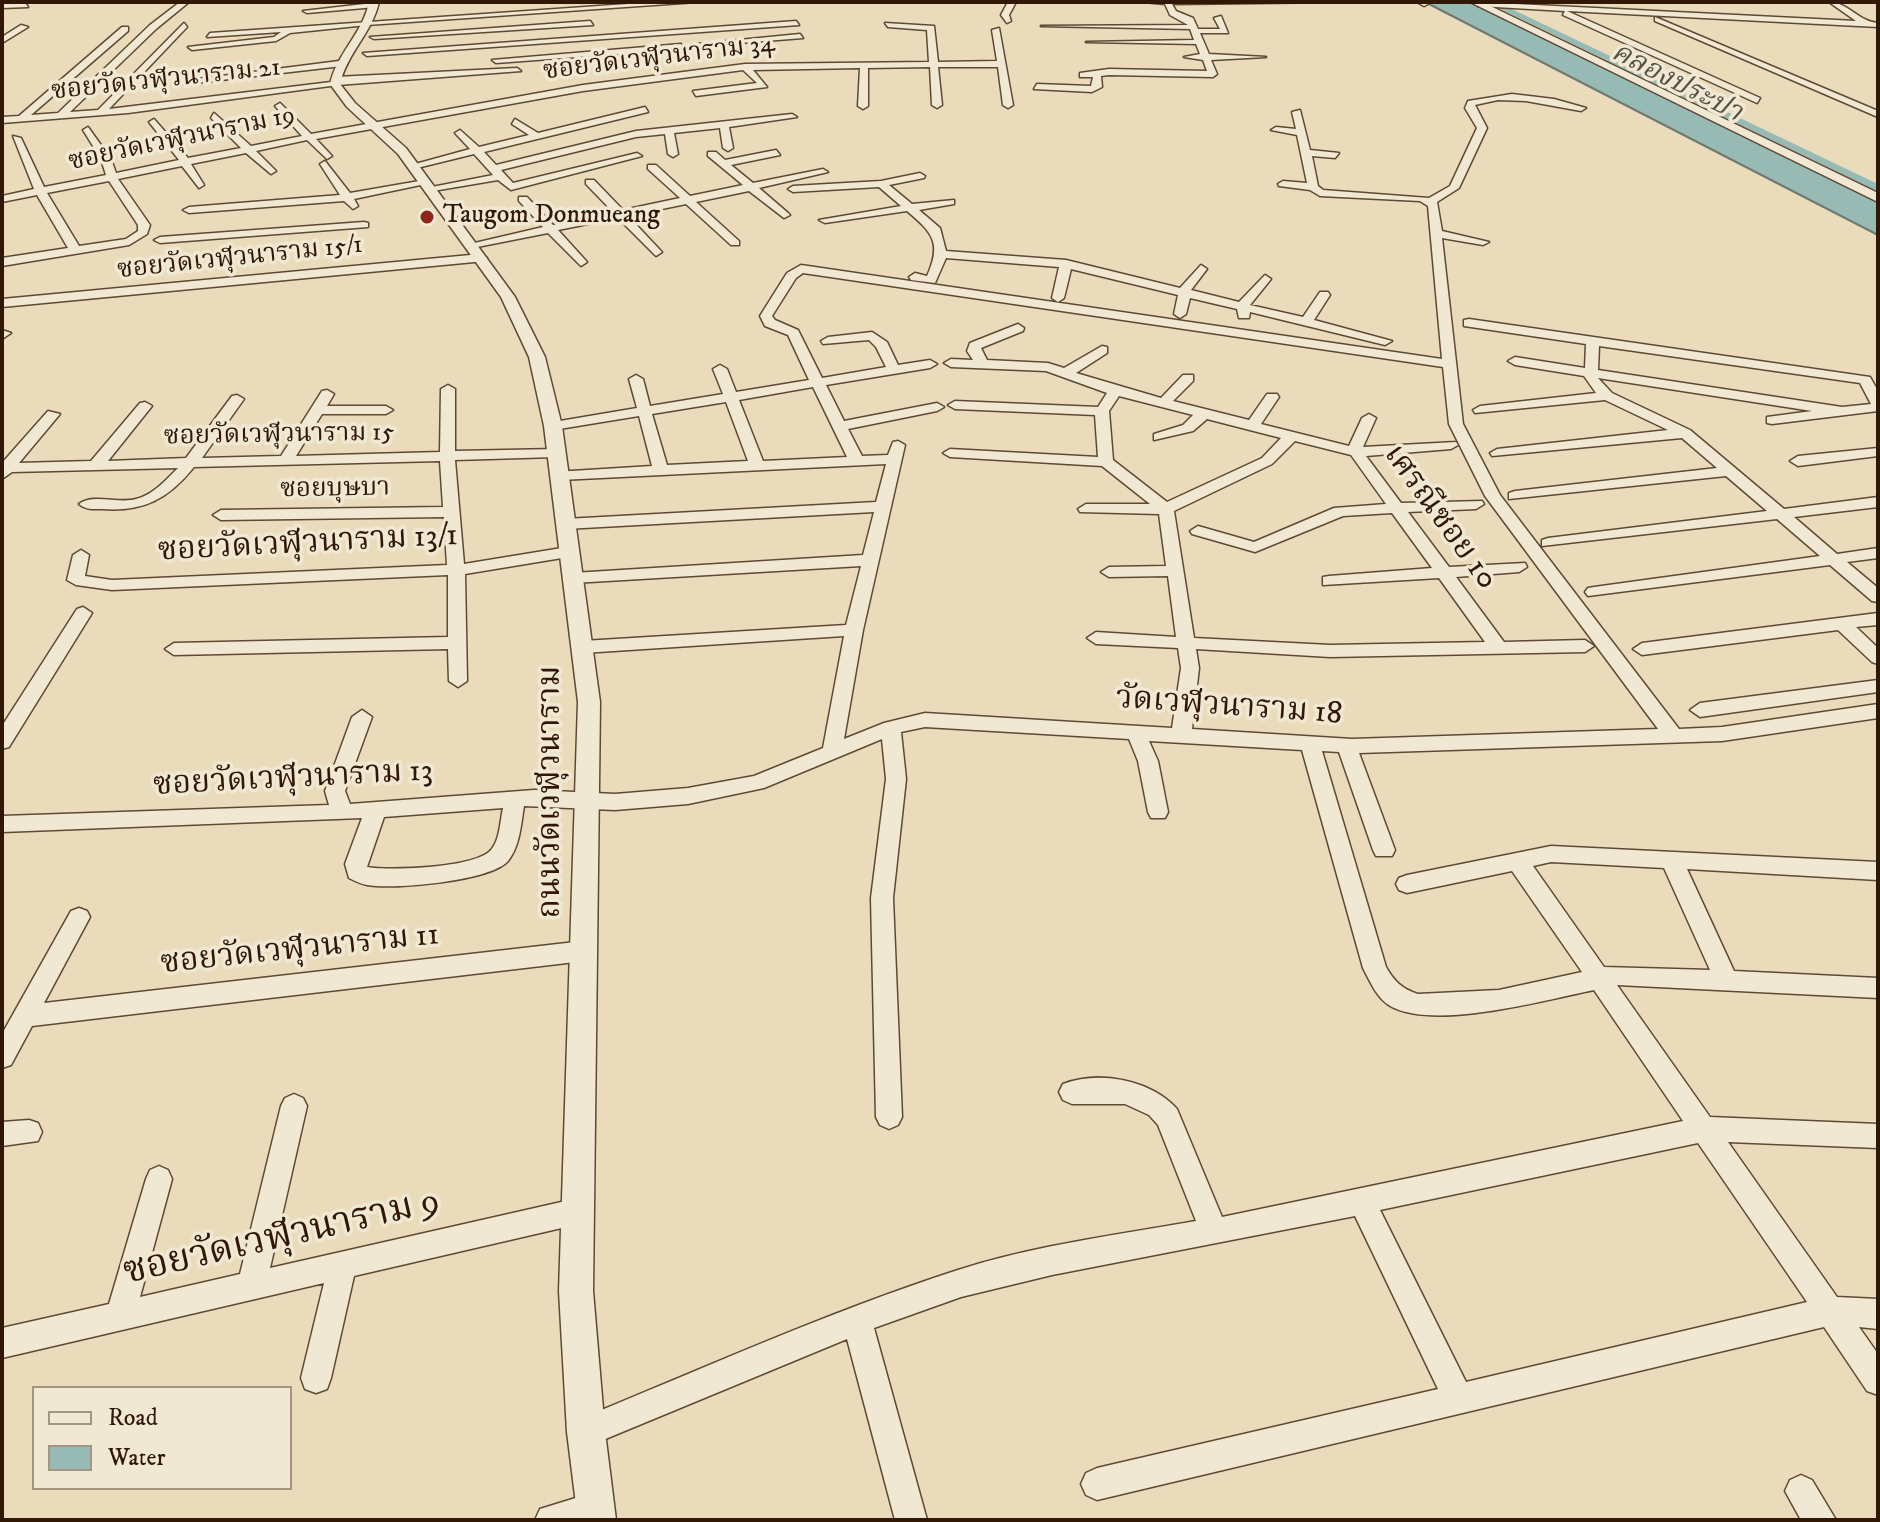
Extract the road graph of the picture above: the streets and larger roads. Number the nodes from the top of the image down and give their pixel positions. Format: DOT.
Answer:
graph roads {
  1 [pos="185,2"];
  2 [pos="693,2"];
  3 [pos="1012,2"];
  4 [pos="1147,2"];
  5 [pos="1229,2"];
  6 [pos="1255,2"];
  7 [pos="1336,2"];
  8 [pos="1618,2"];
  9 [pos="1650,2"];
  10 [pos="1833,2"];
  11 [pos="1168,3"];
  12 [pos="1181,3"];
  13 [pos="1479,4"];
  14 [pos="25,5"];
  15 [pos="607,5"];
  16 [pos="2,6"];
  17 [pos="1539,7"];
  18 [pos="1555,8"];
  19 [pos="307,11"];
  20 [pos="1645,14"];
  21 [pos="1684,16"];
  22 [pos="372,17"];
  23 [pos="684,17"];
  24 [pos="1218,18"];
  25 [pos="1552,19"];
  26 [pos="1007,21"];
  27 [pos="604,22"];
  28 [pos="796,23"];
  29 [pos="184,25"];
  30 [pos="888,25"];
  31 [pos="1867,25"];
  32 [pos="1878,25"];
  33 [pos="1045,26"];
  34 [pos="24,27"];
  35 [pos="125,29"];
  36 [pos="493,29"];
  37 [pos="1194,29"];
  38 [pos="688,30"];
  39 [pos="996,30"];
  40 [pos="289,31"];
  41 [pos="210,35"];
  42 [pos="800,36"];
  43 [pos="2,41"];
  44 [pos="1090,42"];
  45 [pos="1200,42"];
  46 [pos="491,44"];
  47 [pos="690,44"];
  48 [pos="192,47"];
  49 [pos="617,50"];
  50 [pos="367,53"];
  51 [pos="759,55"];
  52 [pos="1188,57"];
  53 [pos="1207,57"];
  54 [pos="1262,57"];
  55 [pos="486,59"];
  56 [pos="621,62"];
  57 [pos="403,64"];
  58 [pos="1001,64"];
  59 [pos="864,65"];
  60 [pos="935,65"];
  61 [pos="206,67"];
  62 [pos="745,67"];
  63 [pos="735,70"];
  64 [pos="529,71"];
  65 [pos="485,74"];
  66 [pos="1083,75"];
  67 [pos="341,76"];
  68 [pos="1097,76"];
  69 [pos="208,79"];
  70 [pos="178,82"];
  71 [pos="1037,87"];
  72 [pos="696,93"];
  73 [pos="1757,100"];
  74 [pos="613,104"];
  75 [pos="937,105"];
  76 [pos="1008,105"];
  77 [pos="280,106"];
  78 [pos="863,106"];
  79 [pos="1581,108"];
  80 [pos="101,112"];
  81 [pos="1297,112"];
  82 [pos="567,113"];
  83 [pos="1878,114"];
  84 [pos="61,115"];
  85 [pos="214,116"];
  86 [pos="792,117"];
  87 [pos="22,118"];
  88 [pos="773,119"];
  89 [pos="2,120"];
  90 [pos="154,122"];
  91 [pos="515,122"];
  92 [pos="724,123"];
  93 [pos="372,124"];
  94 [pos="586,125"];
  95 [pos="669,129"];
  96 [pos="88,130"];
  97 [pos="776,130"];
  98 [pos="1276,130"];
  99 [pos="1301,132"];
  100 [pos="460,133"];
  101 [pos="309,137"];
  102 [pos="538,137"];
  103 [pos="16,138"];
  104 [pos="728,148"];
  105 [pos="247,150"];
  106 [pos="776,153"];
  107 [pos="482,154"];
  108 [pos="673,154"];
  109 [pos="712,154"];
  110 [pos="637,156"];
  111 [pos="183,163"];
  112 [pos="724,163"];
  113 [pos="652,167"];
  114 [pos="271,171"];
  115 [pos="499,172"];
  116 [pos="823,172"];
  117 [pos="920,176"];
  118 [pos="112,177"];
  119 [pos="423,180"];
  120 [pos="590,182"];
  121 [pos="881,184"];
  122 [pos="1283,184"];
  123 [pos="199,185"];
  124 [pos="753,187"];
  125 [pos="1313,187"];
  126 [pos="793,189"];
  127 [pos="41,192"];
  128 [pos="348,198"];
  129 [pos="1878,198"];
  130 [pos="2,199"];
  131 [pos="523,199"];
  132 [pos="688,201"];
  133 [pos="1431,201"];
  134 [pos="950,202"];
  135 [pos="225,207"];
  136 [pos="912,209"];
  137 [pos="189,210"];
  138 [pos="621,213"];
  139 [pos="784,215"];
  140 [pos="825,220"];
  141 [pos="552,228"];
  142 [pos="1437,234"];
  143 [pos="210,237"];
  144 [pos="160,240"];
  145 [pos="1483,242"];
  146 [pos="735,243"];
  147 [pos="76,251"];
  148 [pos="476,252"];
  149 [pos="656,252"];
  150 [pos="942,254"];
  151 [pos="1001,259"];
  152 [pos="2,262"];
  153 [pos="581,262"];
  154 [pos="808,262"];
  155 [pos="1066,264"];
  156 [pos="1201,269"];
  157 [pos="996,273"];
  158 [pos="1126,277"];
  159 [pos="1265,279"];
  160 [pos="1185,290"];
  161 [pos="1324,295"];
  162 [pos="1058,298"];
  163 [pos="2,303"];
  164 [pos="1243,305"];
  165 [pos="1113,306"];
  166 [pos="1180,314"];
  167 [pos="1245,323"];
  168 [pos="1305,323"];
  169 [pos="1469,323"];
  170 [pos="1018,328"];
  171 [pos="828,341"];
  172 [pos="1593,341"];
  173 [pos="1102,350"];
  174 [pos="1449,359"];
  175 [pos="1515,361"];
  176 [pos="951,363"];
  177 [pos="982,363"];
  178 [pos="930,364"];
  179 [pos="720,369"];
  180 [pos="894,370"];
  181 [pos="1068,372"];
  182 [pos="1591,373"];
  183 [pos="1188,378"];
  184 [pos="636,379"];
  185 [pos="817,384"];
  186 [pos="448,389"];
  187 [pos="1115,391"];
  188 [pos="327,394"];
  189 [pos="1607,396"];
  190 [pos="733,397"];
  191 [pos="1272,397"];
  192 [pos="237,399"];
  193 [pos="1163,404"];
  194 [pos="955,405"];
  195 [pos="1878,405"];
  196 [pos="145,406"];
  197 [pos="937,407"];
  198 [pos="318,410"];
  199 [pos="386,410"];
  200 [pos="1480,410"];
  201 [pos="646,411"];
  202 [pos="1102,411"];
  203 [pos="1841,411"];
  204 [pos="53,414"];
  205 [pos="1203,414"];
  206 [pos="1369,418"];
  207 [pos="1772,420"];
  208 [pos="553,426"];
  209 [pos="839,426"];
  210 [pos="1252,426"];
  211 [pos="1685,433"];
  212 [pos="1291,436"];
  213 [pos="1159,437"];
  214 [pos="1451,445"];
  215 [pos="1356,452"];
  216 [pos="1878,452"];
  217 [pos="950,453"];
  218 [pos="1497,453"];
  219 [pos="447,457"];
  220 [pos="286,460"];
  221 [pos="857,461"];
  222 [pos="1798,461"];
  223 [pos="189,462"];
  224 [pos="1106,462"];
  225 [pos="558,464"];
  226 [pos="757,464"];
  227 [pos="96,465"];
  228 [pos="660,469"];
  229 [pos="4,470"];
  230 [pos="1730,471"];
  231 [pos="1515,496"];
  232 [pos="1878,502"];
  233 [pos="87,504"];
  234 [pos="1476,504"];
  235 [pos="881,507"];
  236 [pos="1086,509"];
  237 [pos="1166,509"];
  238 [pos="1401,509"];
  239 [pos="450,512"];
  240 [pos="1781,514"];
  241 [pos="221,515"];
  242 [pos="565,524"];
  243 [pos="1198,531"];
  244 [pos="1548,543"];
  245 [pos="568,552"];
  246 [pos="1878,553"];
  247 [pos="81,555"];
  248 [pos="870,560"];
  249 [pos="1834,560"];
  250 [pos="1519,567"];
  251 [pos="456,570"];
  252 [pos="1175,571"];
  253 [pos="1445,571"];
  254 [pos="1109,572"];
  255 [pos="573,578"];
  256 [pos="1329,581"];
  257 [pos="1594,592"];
  258 [pos="1878,597"];
  259 [pos="83,613"];
  260 [pos="1878,619"];
  261 [pos="1842,624"];
  262 [pos="854,630"];
  263 [pos="1096,638"];
  264 [pos="1186,641"];
  265 [pos="456,643"];
  266 [pos="1585,646"];
  267 [pos="583,647"];
  268 [pos="1498,647"];
  269 [pos="174,649"];
  270 [pos="1642,649"];
  271 [pos="1878,658"];
  272 [pos="458,681"];
  273 [pos="1878,686"];
  274 [pos="1700,710"];
  275 [pos="1878,711"];
  276 [pos="362,717"];
  277 [pos="891,728"];
  278 [pos="1136,732"];
  279 [pos="1181,735"];
  280 [pos="1674,736"];
  281 [pos="2,742"];
  282 [pos="1310,743"];
  283 [pos="1346,745"];
  284 [pos="832,753"];
  285 [pos="515,799"];
  286 [pos="587,802"];
  287 [pos="376,809"];
  288 [pos="342,812"];
  289 [pos="1158,812"];
  290 [pos="2,824"];
  291 [pos="1384,850"];
  292 [pos="1516,859"];
  293 [pos="1672,861"];
  294 [pos="1878,871"];
  295 [pos="1407,884"];
  296 [pos="79,917"];
  297 [pos="584,951"];
  298 [pos="1598,976"];
  299 [pos="1727,981"];
  300 [pos="1878,988"];
  301 [pos="24,1016"];
  302 [pos="2,1057"];
  303 [pos="1072,1092"];
  304 [pos="294,1106"];
  305 [pos="889,1117"];
  306 [pos="1705,1129"];
  307 [pos="29,1132"];
  308 [pos="2,1134"];
  309 [pos="1878,1136"];
  310 [pos="159,1179"];
  311 [pos="1361,1200"];
  312 [pos="579,1211"];
  313 [pos="1214,1232"];
  314 [pos="343,1264"];
  315 [pos="252,1284"];
  316 [pos="1831,1311"];
  317 [pos="121,1314"];
  318 [pos="1878,1314"];
  319 [pos="857,1320"];
  320 [pos="2,1343"];
  321 [pos="316,1378"];
  322 [pos="1878,1380"];
  323 [pos="1458,1398"];
  324 [pos="586,1432"];
  325 [pos="1097,1484"];
  326 [pos="1801,1491"];
  327 [pos="596,1514"];
  328 [pos="551,1520"];
  329 [pos="911,1520"];
  330 [pos="1820,1520"];
  1 -- 84 [label="street"];
  2 -- 15 [label="street"];
  3 -- 26 [label="street"];
  4 -- 11 [label="street"];
  5 -- 6 [label="street"];
  5 -- 12 [label="street"];
  6 -- 7 [label="street"];
  8 -- 20 [label="street"];
  9 -- 21 [label="street"];
  10 -- 31 [label="street"];
  11 -- 12 [label="street"];
  11 -- 37 [label="street"];
  13 -- 17 [label="street"];
  13 -- 129 [label="street"];
  14 -- 16 [label="street"];
  15 -- 22 [label="street"];
  17 -- 18 [label="street"];
  17 -- 25 [label="street"];
  18 -- 20 [label="street"];
  18 -- 73 [label="street"];
  19 -- 22 [label="street"];
  20 -- 21 [label="street"];
  20 -- 83 [label="street"];
  21 -- 31 [label="street"];
  22 -- 36 [label="street"];
  22 -- 40 [label="street"];
  22 -- 67 [label="street"];
  23 -- 38 [label="street"];
  24 -- 37 [label="street"];
  27 -- 36 [label="street"];
  28 -- 38 [label="street"];
  29 -- 80 [label="street"];
  30 -- 60 [label="street"];
  31 -- 32 [label="street"];
  33 -- 37 [label="street"];
  34 -- 43 [label="street"];
  35 -- 87 [label="street"];
  36 -- 46 [label="street"];
  37 -- 45 [label="street"];
  38 -- 46 [label="street"];
  38 -- 47 [label="street"];
  39 -- 58 [label="street"];
  40 -- 41 [label="street"];
  40 -- 48 [label="street"];
  42 -- 47 [label="street"];
  44 -- 45 [label="street"];
  45 -- 53 [label="street"];
  46 -- 50 [label="street"];
  46 -- 55 [label="street"];
  47 -- 49 [label="street"];
  47 -- 49 [label="street"];
  49 -- 55 [label="street"];
  49 -- 56 [label="street"];
  51 -- 63 [label="street"];
  52 -- 53 [label="street"];
  53 -- 54 [label="street"];
  53 -- 68 [label="street"];
  55 -- 65 [label="street"];
  57 -- 67 [label="street"];
  58 -- 60 [label="street, ซอยวัดเวฬุวนาราม 34"];
  58 -- 76 [label="street"];
  59 -- 60 [label="street, ซอยวัดเวฬุวนาราม 34"];
  59 -- 62 [label="street, ซอยวัดเวฬุวนาราม 34"];
  59 -- 78 [label="street"];
  60 -- 75 [label="street"];
  61 -- 69 [label="street"];
  62 -- 63 [label="street, ซอยวัดเวฬุวนาราม 34"];
  62 -- 72 [label="street"];
  63 -- 93 [label="street, ซอยวัดเวฬุวนาราม 34"];
  64 -- 65 [label="street"];
  65 -- 67 [label="street"];
  66 -- 68 [label="street"];
  67 -- 69 [label="street"];
  67 -- 80 [label="street, ซอยวัดเวฬุวนาราม 21"];
  67 -- 93 [label="street, ถนนวัดเวฬุวนาราม"];
  68 -- 71 [label="street"];
  69 -- 70 [label="street"];
  74 -- 94 [label="street"];
  77 -- 101 [label="street"];
  79 -- 133 [label="street"];
  80 -- 84 [label="street, ซอยวัดเวฬุวนาราม 21"];
  81 -- 99 [label="street"];
  82 -- 94 [label="street"];
  84 -- 87 [label="street, ซอยวัดเวฬุวนาราม 21"];
  85 -- 105 [label="street"];
  86 -- 88 [label="street"];
  87 -- 89 [label="street, ซอยวัดเวฬุวนาราม 21"];
  88 -- 92 [label="street"];
  88 -- 97 [label="street"];
  90 -- 111 [label="street"];
  91 -- 102 [label="street"];
  92 -- 95 [label="street"];
  92 -- 104 [label="street"];
  93 -- 101 [label="street, ซอยวัดเวฬุวนาราม 19"];
  93 -- 119 [label="street, ถนนวัดเวฬุวนาราม"];
  94 -- 102 [label="street"];
  95 -- 108 [label="street"];
  95 -- 115 [label="street"];
  96 -- 118 [label="street"];
  98 -- 99 [label="street"];
  99 -- 125 [label="street"];
  100 -- 107 [label="street"];
  101 -- 105 [label="street, ซอยวัดเวฬุวนาราม 19"];
  101 -- 128 [label="street"];
  102 -- 107 [label="street"];
  103 -- 127 [label="street"];
  105 -- 111 [label="street, ซอยวัดเวฬุวนาราม 19"];
  105 -- 114 [label="street"];
  106 -- 112 [label="street"];
  107 -- 115 [label="street"];
  107 -- 119 [label="street"];
  109 -- 112 [label="street"];
  110 -- 115 [label="street"];
  111 -- 118 [label="street, ซอยวัดเวฬุวนาราม 19"];
  111 -- 123 [label="street"];
  112 -- 124 [label="street"];
  113 -- 132 [label="street"];
  115 -- 119 [label="street"];
  116 -- 124 [label="street, ซอยวัดเวฬุวนาราม 15/1"];
  117 -- 121 [label="street"];
  118 -- 127 [label="street, ซอยวัดเวฬุวนาราม 19"];
  118 -- 147 [label="street"];
  119 -- 128 [label="street"];
  119 -- 148 [label="street, ถนนวัดเวฬุวนาราม"];
  120 -- 138 [label="street"];
  121 -- 126 [label="street"];
  121 -- 136 [label="street"];
  122 -- 125 [label="street"];
  124 -- 132 [label="street, ซอยวัดเวฬุวนาราม 15/1"];
  124 -- 139 [label="street"];
  125 -- 133 [label="street"];
  127 -- 130 [label="street, ซอยวัดเวฬุวนาราม 19"];
  127 -- 147 [label="street"];
  128 -- 135 [label="street"];
  128 -- 143 [label="street"];
  131 -- 141 [label="street"];
  132 -- 138 [label="street, ซอยวัดเวฬุวนาราม 15/1"];
  132 -- 146 [label="street"];
  133 -- 142 [label="street"];
  134 -- 136 [label="street"];
  135 -- 137 [label="street"];
  135 -- 143 [label="street"];
  136 -- 140 [label="street"];
  136 -- 150 [label="street"];
  138 -- 141 [label="street, ซอยวัดเวฬุวนาราม 15/1"];
  138 -- 149 [label="street"];
  141 -- 148 [label="street, ซอยวัดเวฬุวนาราม 15/1"];
  141 -- 153 [label="street"];
  142 -- 145 [label="street"];
  142 -- 174 [label="street"];
  143 -- 144 [label="street"];
  147 -- 152 [label="street"];
  148 -- 163 [label="street, ซอยวัดเวฬุวนาราม 15/1"];
  148 -- 208 [label="street, ถนนวัดเวฬุวนาราม"];
  150 -- 151 [label="street"];
  150 -- 154 [label="street"];
  151 -- 155 [label="street"];
  151 -- 157 [label="street"];
  155 -- 158 [label="street"];
  155 -- 162 [label="street"];
  156 -- 160 [label="street"];
  158 -- 160 [label="street"];
  158 -- 165 [label="street"];
  159 -- 164 [label="street"];
  160 -- 164 [label="street"];
  160 -- 166 [label="street"];
  161 -- 168 [label="street"];
  164 -- 167 [label="street"];
  164 -- 168 [label="street"];
  168 -- 174 [label="street"];
  169 -- 172 [label="street"];
  170 -- 177 [label="street"];
  171 -- 180 [label="street"];
  172 -- 182 [label="street"];
  172 -- 195 [label="street"];
  173 -- 181 [label="street"];
  174 -- 185 [label="street"];
  174 -- 280 [label="street"];
  175 -- 182 [label="street"];
  176 -- 177 [label="street"];
  177 -- 181 [label="street"];
  178 -- 180 [label="street"];
  179 -- 190 [label="street"];
  180 -- 185 [label="street"];
  181 -- 187 [label="street"];
  182 -- 189 [label="street"];
  182 -- 203 [label="street"];
  183 -- 193 [label="street"];
  184 -- 201 [label="street"];
  185 -- 190 [label="street"];
  185 -- 209 [label="street"];
  186 -- 219 [label="street"];
  187 -- 193 [label="street"];
  187 -- 202 [label="street"];
  188 -- 198 [label="street"];
  189 -- 200 [label="street"];
  189 -- 211 [label="street"];
  190 -- 201 [label="street"];
  190 -- 226 [label="street"];
  191 -- 210 [label="street"];
  192 -- 223 [label="street"];
  193 -- 205 [label="street"];
  194 -- 202 [label="street"];
  195 -- 203 [label="street"];
  196 -- 227 [label="street"];
  197 -- 209 [label="street"];
  198 -- 199 [label="street"];
  198 -- 220 [label="street"];
  201 -- 208 [label="street"];
  201 -- 228 [label="street"];
  202 -- 224 [label="street"];
  203 -- 207 [label="street"];
  204 -- 229 [label="street"];
  205 -- 210 [label="street"];
  205 -- 213 [label="street"];
  206 -- 215 [label="street, เศรณีซอย 10"];
  208 -- 225 [label="street, ถนนวัดเวฬุวนาราม"];
  209 -- 221 [label="street"];
  210 -- 212 [label="street"];
  211 -- 218 [label="street"];
  211 -- 230 [label="street"];
  212 -- 215 [label="street"];
  212 -- 237 [label="street"];
  214 -- 215 [label="street"];
  215 -- 238 [label="street, เศรณีซอย 10"];
  216 -- 222 [label="street"];
  217 -- 224 [label="street"];
  219 -- 220 [label="street, ซอยวัดเวฬุวนาราม 15"];
  219 -- 225 [label="street, ซอยวัดเวฬุวนาราม 15"];
  219 -- 239 [label="street"];
  220 -- 223 [label="street, ซอยวัดเวฬุวนาราม 15"];
  221 -- 226 [label="street, ซอยวัดเวฬุวนาราม 15"];
  221 -- 235 [label="street, ซอยวัดเวฬุวนาราม 15"];
  223 -- 227 [label="street, ซอยวัดเวฬุวนาราม 15"];
  223 -- 233 [label="street"];
  224 -- 237 [label="street"];
  225 -- 228 [label="street, ซอยวัดเวฬุวนาราม 15"];
  225 -- 242 [label="street, ถนนวัดเวฬุวนาราม"];
  226 -- 228 [label="street, ซอยวัดเวฬุวนาราม 15"];
  227 -- 229 [label="street, ซอยวัดเวฬุวนาราม 15"];
  230 -- 231 [label="street"];
  230 -- 240 [label="street"];
  232 -- 240 [label="street"];
  234 -- 238 [label="street"];
  235 -- 242 [label="street"];
  235 -- 248 [label="street"];
  236 -- 237 [label="street"];
  237 -- 252 [label="street"];
  238 -- 243 [label="street"];
  238 -- 253 [label="street, เศรณีซอย 10"];
  239 -- 241 [label="street, ซอยบุษบา"];
  239 -- 251 [label="street"];
  240 -- 244 [label="street"];
  240 -- 249 [label="street"];
  242 -- 245 [label="street, ถนนวัดเวฬุวนาราม"];
  245 -- 251 [label="street, ซอยวัดเวฬุวนาราม 13/1"];
  245 -- 255 [label="street, ถนนวัดเวฬุวนาราม"];
  246 -- 249 [label="street"];
  247 -- 251 [label="street, ซอยวัดเวฬุวนาราม 13/1"];
  248 -- 255 [label="street"];
  248 -- 262 [label="street"];
  249 -- 257 [label="street"];
  249 -- 258 [label="street"];
  250 -- 253 [label="street"];
  251 -- 265 [label="street"];
  252 -- 254 [label="street"];
  252 -- 264 [label="street"];
  253 -- 256 [label="street"];
  253 -- 268 [label="street, เศรณีซอย 10"];
  255 -- 267 [label="street, ถนนวัดเวฬุวนาราม"];
  259 -- 281 [label="street"];
  260 -- 261 [label="street"];
  261 -- 270 [label="street"];
  261 -- 271 [label="street"];
  262 -- 267 [label="street"];
  262 -- 284 [label="street"];
  263 -- 264 [label="street"];
  264 -- 268 [label="street"];
  264 -- 279 [label="street"];
  265 -- 269 [label="street"];
  265 -- 272 [label="street"];
  266 -- 268 [label="street"];
  267 -- 286 [label="street, ถนนวัดเวฬุวนาราม"];
  273 -- 274 [label="street"];
  275 -- 280 [label="street, วัดเวฬุวนาราม 18"];
  276 -- 288 [label="street"];
  277 -- 278 [label="street, วัดเวฬุวนาราม 18"];
  277 -- 284 [label="street, วัดเวฬุวนาราม 18"];
  277 -- 305 [label="street"];
  278 -- 279 [label="street, วัดเวฬุวนาราม 18"];
  278 -- 289 [label="street"];
  279 -- 282 [label="street, วัดเวฬุวนาราม 18"];
  280 -- 283 [label="street, วัดเวฬุวนาราม 18"];
  282 -- 283 [label="street, วัดเวฬุวนาราม 18"];
  282 -- 298 [label="street"];
  283 -- 291 [label="street"];
  284 -- 286 [label="street, วัดเวฬุวนาราม 18"];
  285 -- 286 [label="street, ซอยวัดเวฬุวนาราม 13"];
  285 -- 287 [label="street, ซอยวัดเวฬุวนาราม 13"];
  285 -- 287 [label="street"];
  286 -- 297 [label="street, ถนนวัดเวฬุวนาราม"];
  287 -- 288 [label="street, ซอยวัดเวฬุวนาราม 13"];
  288 -- 290 [label="street, ซอยวัดเวฬุวนาราม 13"];
  292 -- 293 [label="street"];
  292 -- 295 [label="street"];
  292 -- 298 [label="street"];
  293 -- 294 [label="street"];
  293 -- 299 [label="street"];
  296 -- 301 [label="street"];
  297 -- 301 [label="street, ซอยวัดเวฬุวนาราม 11"];
  297 -- 312 [label="street, ถนนวัดเวฬุวนาราม"];
  298 -- 299 [label="street"];
  298 -- 306 [label="street"];
  299 -- 300 [label="street"];
  301 -- 302 [label="street"];
  303 -- 313 [label="street"];
  304 -- 315 [label="street"];
  306 -- 309 [label="street"];
  306 -- 311 [label="street"];
  306 -- 316 [label="street"];
  307 -- 308 [label="street"];
  310 -- 317 [label="street"];
  311 -- 313 [label="street"];
  311 -- 323 [label="street"];
  312 -- 314 [label="street, ซอยวัดเวฬุวนาราม 9"];
  312 -- 324 [label="street, ถนนวัดเวฬุวนาราม"];
  313 -- 319 [label="street"];
  314 -- 315 [label="street, ซอยวัดเวฬุวนาราม 9"];
  314 -- 321 [label="street"];
  315 -- 317 [label="street, ซอยวัดเวฬุวนาราม 9"];
  316 -- 318 [label="street"];
  316 -- 322 [label="street"];
  316 -- 323 [label="street"];
  317 -- 320 [label="street, ซอยวัดเวฬุวนาราม 9"];
  319 -- 324 [label="street"];
  319 -- 329 [label="street"];
  323 -- 325 [label="street"];
  324 -- 327 [label="street, ถนนวัดเวฬุวนาราม"];
  326 -- 330 [label="street"];
  327 -- 328 [label="street"];
}
